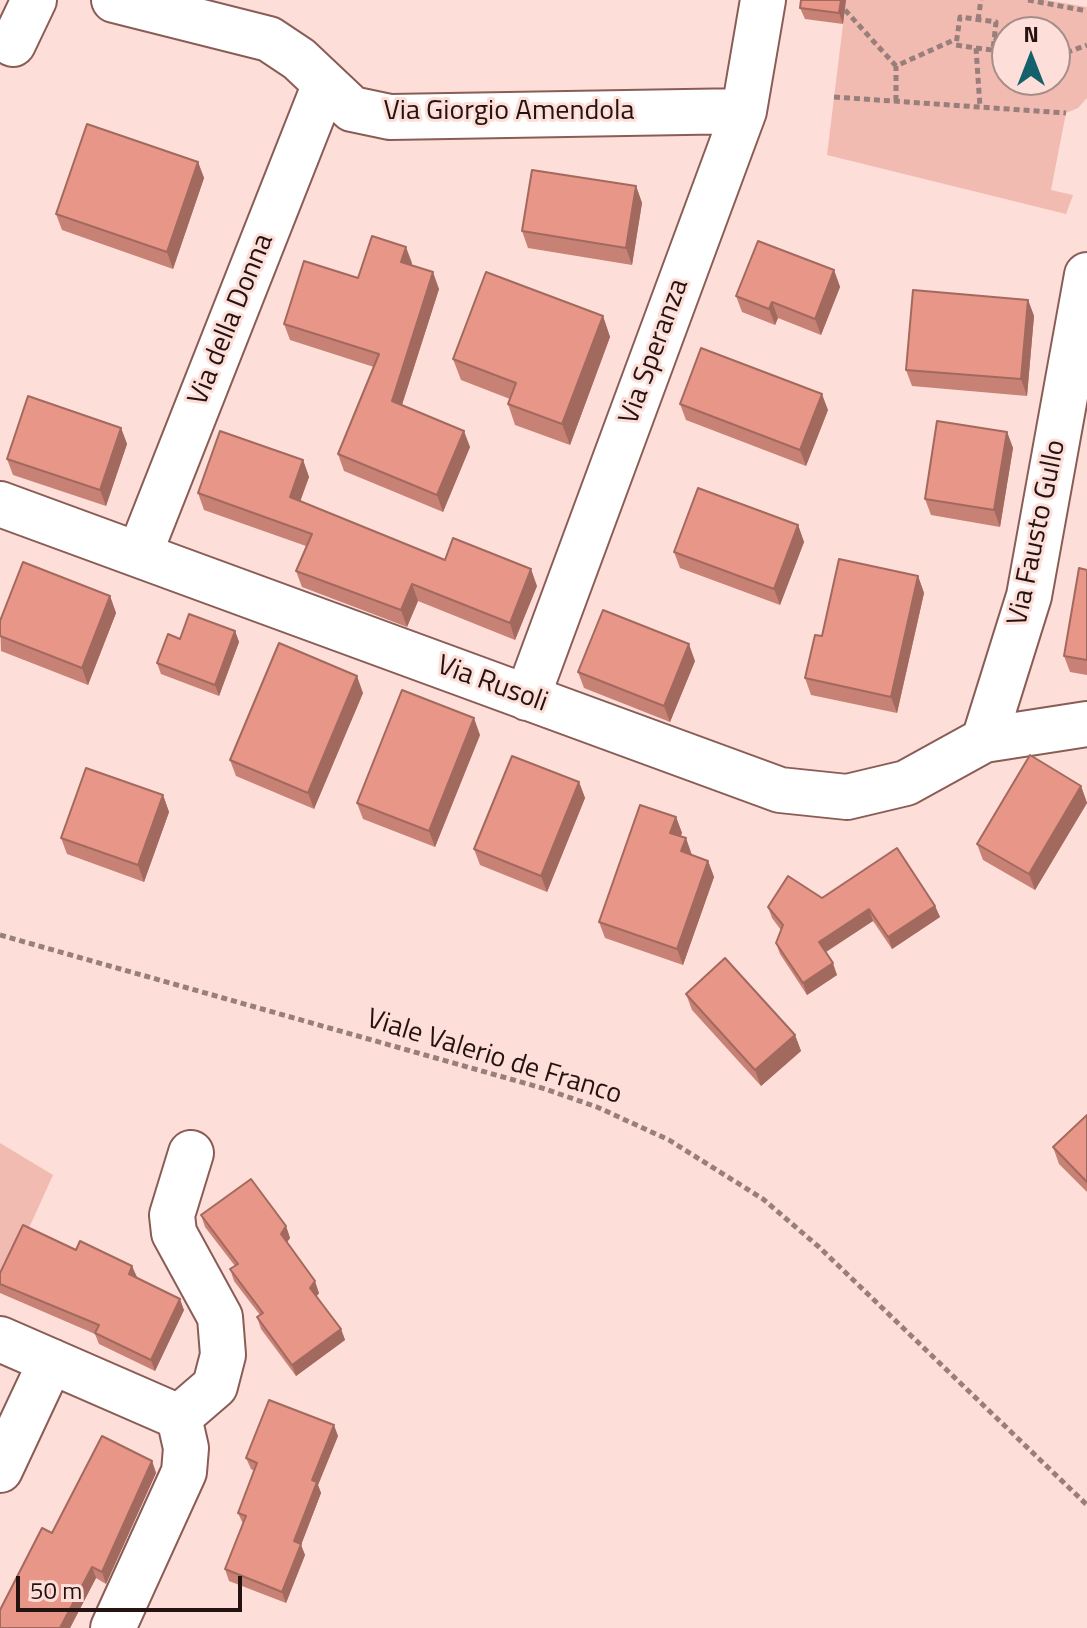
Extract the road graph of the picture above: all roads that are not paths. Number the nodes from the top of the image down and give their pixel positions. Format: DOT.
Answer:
graph roads {
  1 [pos="34,0"];
  2 [pos="114,0"];
  3 [pos="763,0"];
  4 [pos="13,44"];
  5 [pos="324,86"];
  6 [pos="744,111"];
  7 [pos="1087,275"];
  8 [pos="0,504"];
  9 [pos="139,555"];
  10 [pos="527,698"];
  11 [pos="1087,724"];
  12 [pos="984,740"];
  13 [pos="191,1153"];
  14 [pos="0,1339"];
  15 [pos="51,1361"];
  16 [pos="179,1417"];
  17 [pos="0,1470"];
  18 [pos="113,1628"];
  1 -- 4 [label="street"];
  2 -- 5 [label="street, Via Giorgio Amendola"];
  3 -- 6 [label="street, Via Speranza"];
  5 -- 6 [label="street, Via Giorgio Amendola"];
  5 -- 9 [label="street, Via della Donna"];
  6 -- 10 [label="street, Via Speranza"];
  7 -- 12 [label="street, Via Fausto Gullo"];
  8 -- 9 [label="street, Via Rusoli"];
  9 -- 10 [label="street, Via Rusoli"];
  10 -- 12 [label="street, Via Rusoli"];
  11 -- 12 [label="street"];
  13 -- 16 [label="street"];
  14 -- 15 [label="street"];
  15 -- 16 [label="street"];
  15 -- 17 [label="street"];
  16 -- 18 [label="street"];
}
